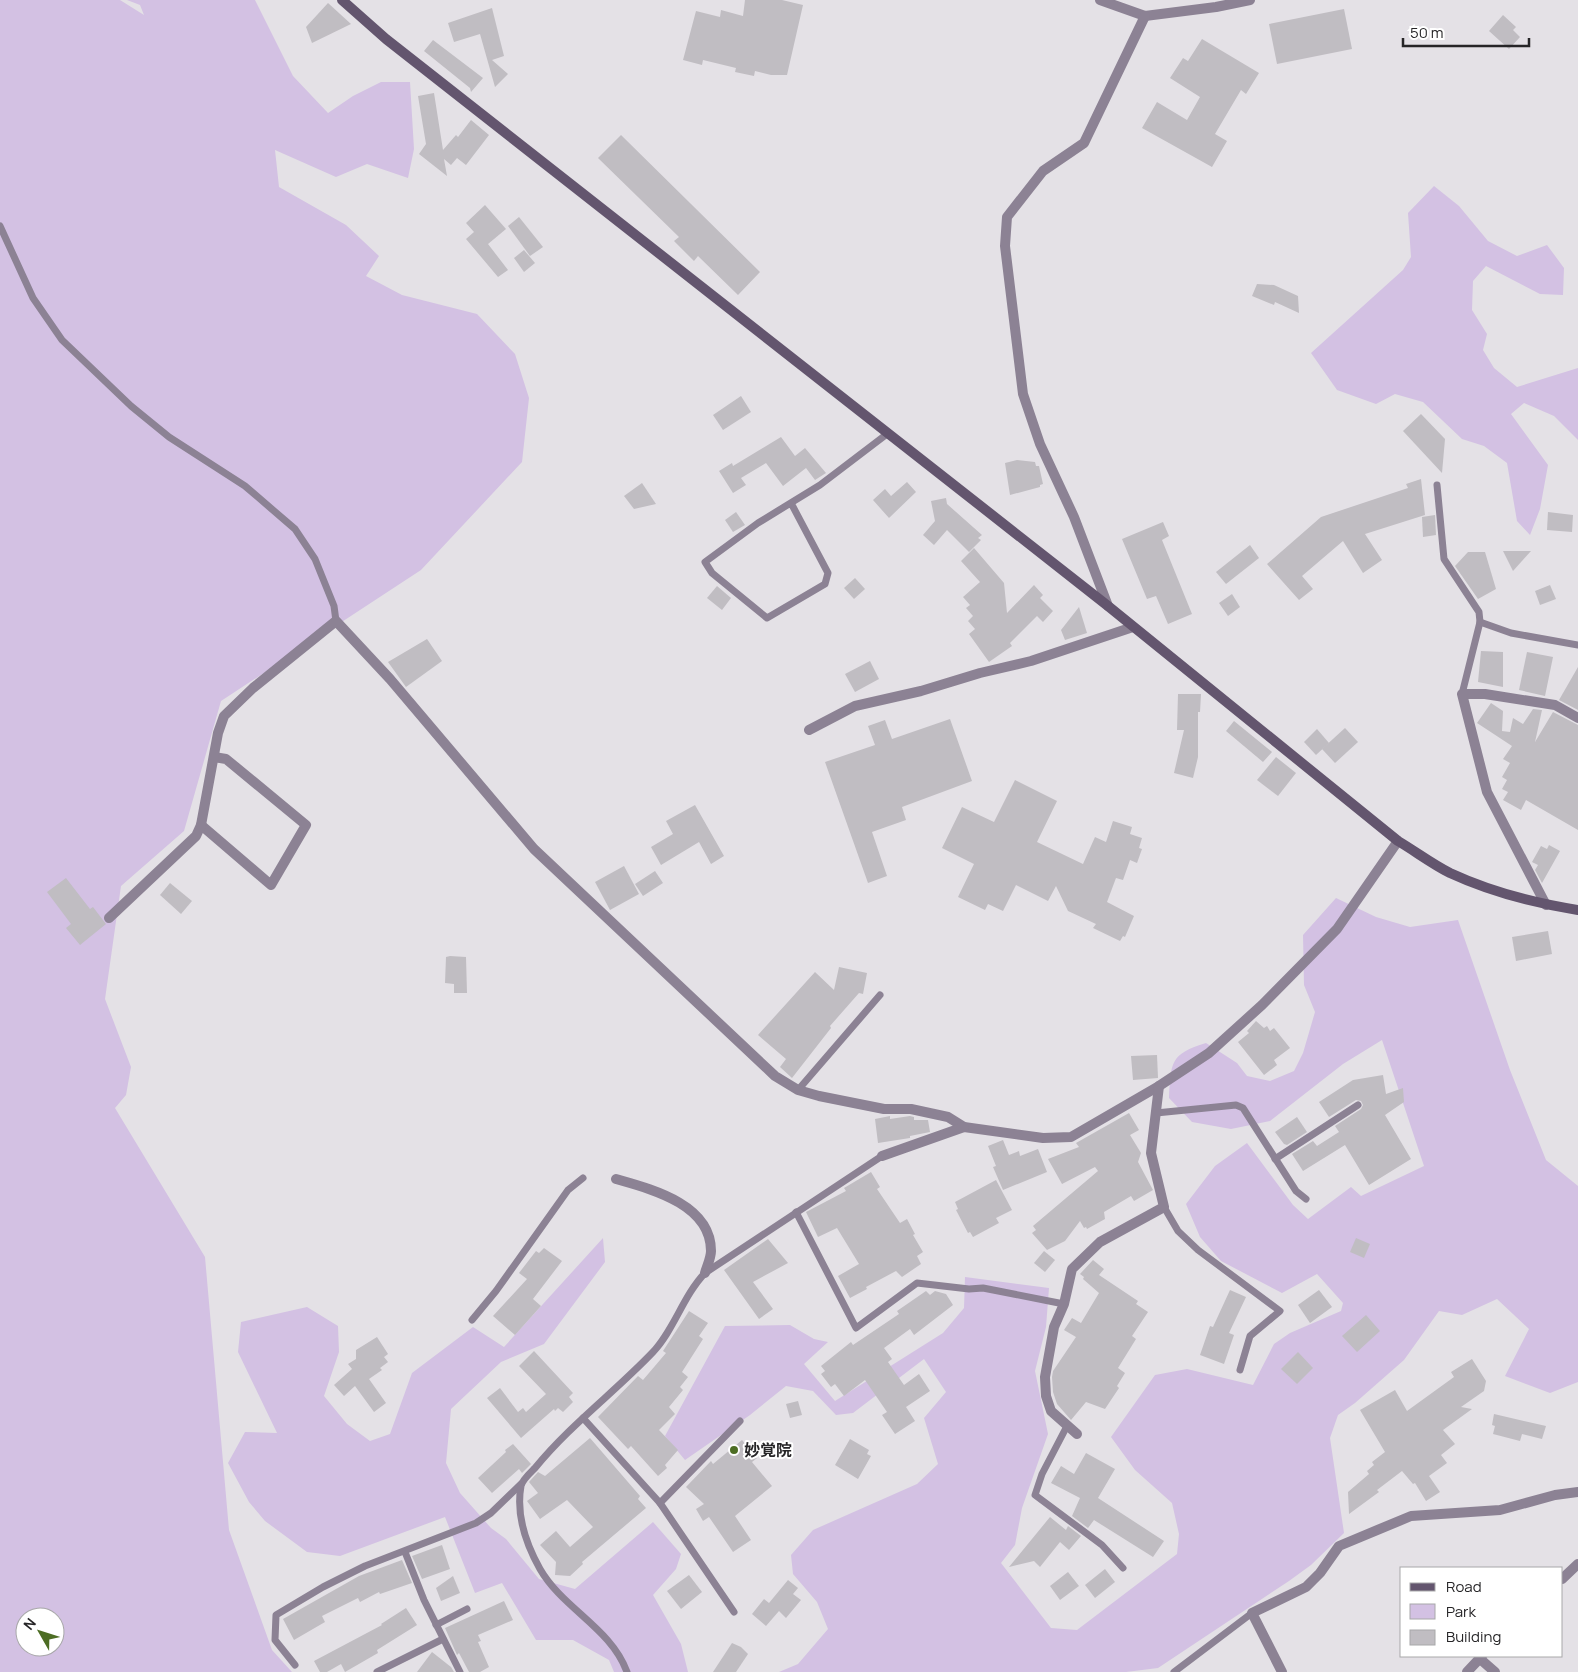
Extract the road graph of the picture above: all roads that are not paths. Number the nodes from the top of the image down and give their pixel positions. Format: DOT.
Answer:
graph roads {
  1 [pos="342,0"];
  2 [pos="1100,0"];
  3 [pos="1250,0"];
  4 [pos="1145,16"];
  5 [pos="0,226"];
  6 [pos="886,434"];
  7 [pos="1437,485"];
  8 [pos="791,503"];
  9 [pos="1108,606"];
  10 [pos="336,621"];
  11 [pos="1480,622"];
  12 [pos="1133,627"];
  13 [pos="1578,645"];
  14 [pos="1462,694"];
  15 [pos="1578,718"];
  16 [pos="809,730"];
  17 [pos="214,757"];
  18 [pos="201,824"];
  19 [pos="1398,841"];
  20 [pos="1546,905"];
  21 [pos="1578,910"];
  22 [pos="108,918"];
  23 [pos="880,994"];
  24 [pos="1159,1086"];
  25 [pos="798,1090"];
  26 [pos="1358,1105"];
  27 [pos="1156,1112"];
  28 [pos="964,1127"];
  29 [pos="882,1156"];
  30 [pos="1275,1158"];
  31 [pos="583,1178"];
  32 [pos="616,1179"];
  33 [pos="1306,1199"];
  34 [pos="1164,1207"];
  35 [pos="796,1212"];
  36 [pos="705,1273"];
  37 [pos="1064,1304"];
  38 [pos="472,1320"];
  39 [pos="1240,1370"];
  40 [pos="582,1418"];
  41 [pos="740,1421"];
  42 [pos="1067,1426"];
  43 [pos="1077,1434"];
  44 [pos="521,1484"];
  45 [pos="1578,1492"];
  46 [pos="660,1503"];
  47 [pos="405,1552"];
  48 [pos="1578,1564"];
  49 [pos="1123,1568"];
  50 [pos="1563,1578"];
  51 [pos="467,1609"];
  52 [pos="734,1612"];
  53 [pos="1252,1613"];
  54 [pos="436,1625"];
  55 [pos="443,1639"];
  56 [pos="1481,1657"];
  57 [pos="295,1665"];
  58 [pos="377,1672"];
  59 [pos="460,1672"];
  60 [pos="627,1672"];
  61 [pos="1174,1672"];
  62 [pos="1282,1672"];
  63 [pos="1467,1672"];
  64 [pos="1495,1672"];
  1 -- 6 [label="street"];
  2 -- 4 [label="street"];
  3 -- 4 [label="street"];
  4 -- 9 [label="street"];
  5 -- 10 [label="lane"];
  6 -- 8 [label="lane"];
  6 -- 9 [label="street"];
  7 -- 11 [label="lane"];
  8 -- 8 [label="lane"];
  9 -- 12 [label="street"];
  10 -- 17 [label="street"];
  10 -- 25 [label="street"];
  11 -- 13 [label="lane"];
  11 -- 14 [label="lane"];
  12 -- 16 [label="street"];
  12 -- 19 [label="street"];
  14 -- 15 [label="street"];
  14 -- 20 [label="street"];
  17 -- 18 [label="street"];
  17 -- 18 [label="street"];
  18 -- 22 [label="street"];
  19 -- 20 [label="street"];
  19 -- 24 [label="street"];
  20 -- 21 [label="street"];
  23 -- 25 [label="lane"];
  24 -- 27 [label="street"];
  24 -- 28 [label="street"];
  25 -- 28 [label="street"];
  26 -- 30 [label="lane"];
  27 -- 30 [label="lane"];
  27 -- 34 [label="street"];
  28 -- 29 [label="street"];
  29 -- 35 [label="lane"];
  30 -- 33 [label="lane"];
  31 -- 38 [label="lane"];
  32 -- 36 [label="street"];
  34 -- 37 [label="street"];
  34 -- 39 [label="lane"];
  35 -- 36 [label="lane"];
  35 -- 37 [label="lane"];
  36 -- 40 [label="lane"];
  37 -- 42 [label="street"];
  40 -- 44 [label="lane"];
  40 -- 46 [label="lane"];
  41 -- 46 [label="lane"];
  42 -- 43 [label="street"];
  42 -- 49 [label="lane"];
  44 -- 47 [label="lane"];
  44 -- 60 [label="lane"];
  45 -- 53 [label="street"];
  46 -- 52 [label="lane"];
  47 -- 54 [label="lane"];
  47 -- 57 [label="lane"];
  48 -- 50 [label="street"];
  51 -- 54 [label="lane"];
  53 -- 61 [label="lane"];
  53 -- 62 [label="street"];
  54 -- 55 [label="lane"];
  55 -- 58 [label="lane"];
  55 -- 59 [label="lane"];
  56 -- 63 [label="street"];
  56 -- 64 [label="street"];
}
